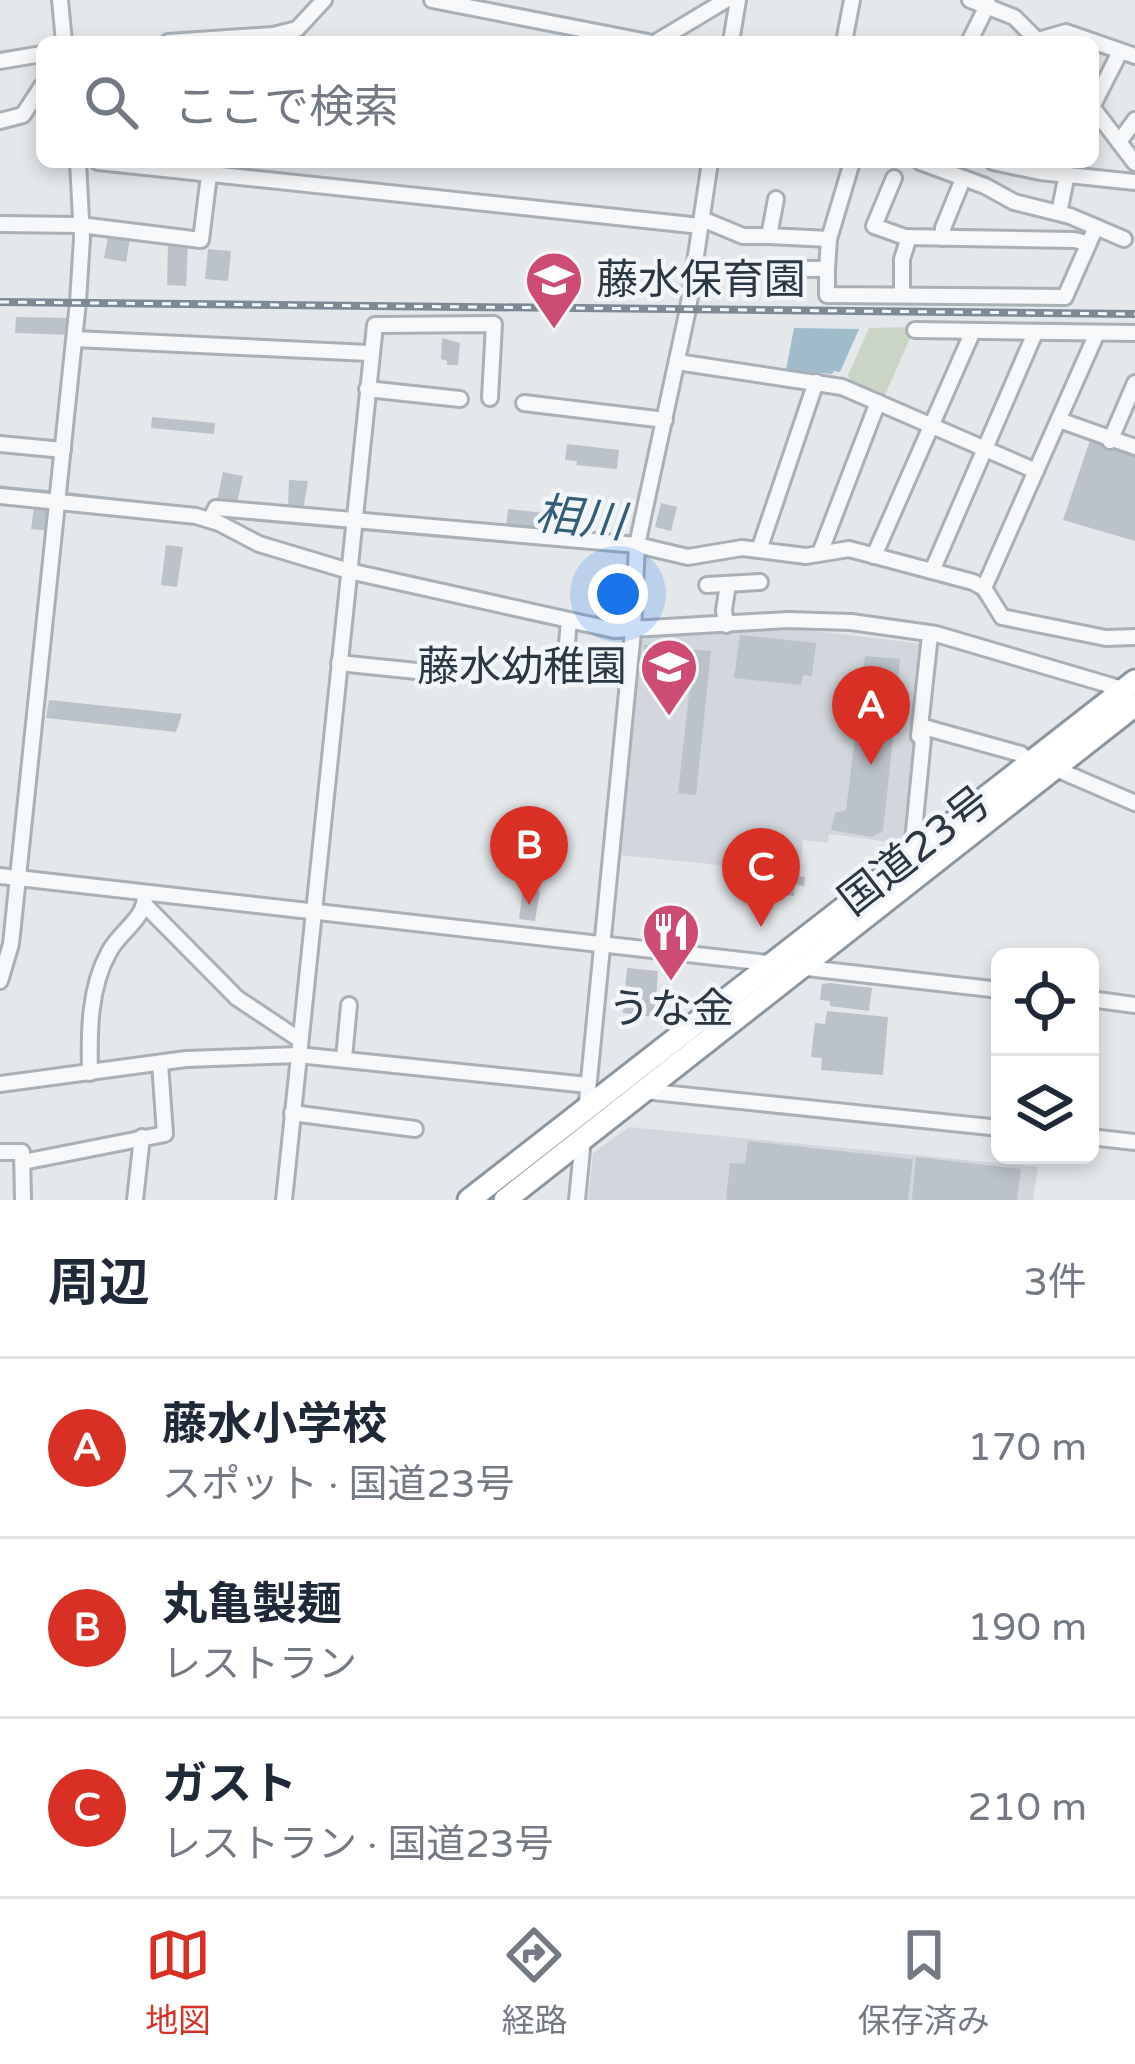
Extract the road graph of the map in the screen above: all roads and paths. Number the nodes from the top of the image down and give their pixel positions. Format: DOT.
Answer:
graph roads {
  1 [pos="60,0"];
  2 [pos="324,0"];
  3 [pos="432,0"];
  4 [pos="726,0"];
  5 [pos="738,0"];
  6 [pos="852,0"];
  7 [pos="970,0"];
  8 [pos="988,4"];
  9 [pos="63,36"];
  10 [pos="259,36"];
  11 [pos="621,36"];
  12 [pos="663,36"];
  13 [pos="731,36"];
  14 [pos="845,36"];
  15 [pos="972,36"];
  16 [pos="1034,36"];
  17 [pos="1127,54"];
  18 [pos="36,55"];
  19 [pos="0,61"];
  20 [pos="36,95"];
  21 [pos="1099,97"];
  22 [pos="1099,114"];
  23 [pos="1135,120"];
  24 [pos="0,121"];
  25 [pos="1119,142"];
  26 [pos="1135,163"];
  27 [pos="78,168"];
  28 [pos="149,168"];
  29 [pos="709,168"];
  30 [pos="850,168"];
  31 [pos="935,168"];
  32 [pos="1021,168"];
  33 [pos="1067,174"];
  34 [pos="208,175"];
  35 [pos="894,178"];
  36 [pos="963,179"];
  37 [pos="1135,182"];
  38 [pos="776,199"];
  39 [pos="1059,213"];
  40 [pos="701,222"];
  41 [pos="0,224"];
  42 [pos="80,225"];
  43 [pos="1096,227"];
  44 [pos="769,236"];
  45 [pos="909,238"];
  46 [pos="943,238"];
  47 [pos="829,239"];
  48 [pos="1124,239"];
  49 [pos="1087,244"];
  50 [pos="693,268"];
  51 [pos="827,269"];
  52 [pos="902,295"];
  53 [pos="915,330"];
  54 [pos="973,331"];
  55 [pos="1035,333"];
  56 [pos="1096,333"];
  57 [pos="1135,333"];
  58 [pos="74,339"];
  59 [pos="369,353"];
  60 [pos="677,362"];
  61 [pos="816,382"];
  62 [pos="1135,383"];
  63 [pos="367,389"];
  64 [pos="490,398"];
  65 [pos="460,399"];
  66 [pos="878,402"];
  67 [pos="524,403"];
  68 [pos="665,420"];
  69 [pos="1059,420"];
  70 [pos="932,425"];
  71 [pos="1110,441"];
  72 [pos="0,444"];
  73 [pos="1135,447"];
  74 [pos="985,449"];
  75 [pos="63,450"];
  76 [pos="1036,471"];
  77 [pos="0,496"];
  78 [pos="59,496"];
  79 [pos="213,515"];
  80 [pos="352,526"];
  81 [pos="636,550"];
  82 [pos="760,550"];
  83 [pos="820,553"];
  84 [pos="874,556"];
  85 [pos="349,571"];
  86 [pos="932,571"];
  87 [pos="760,582"];
  88 [pos="728,584"];
  89 [pos="707,585"];
  90 [pos="984,588"];
  91 [pos="569,620"];
  92 [pos="726,625"];
  93 [pos="633,631"];
  94 [pos="930,635"];
  95 [pos="1135,637"];
  96 [pos="566,655"];
  97 [pos="339,663"];
  98 [pos="455,675"];
  99 [pos="1132,692"];
  100 [pos="920,726"];
  101 [pos="1030,762"];
  102 [pos="1054,768"];
  103 [pos="1135,802"];
  104 [pos="913,841"];
  105 [pos="0,876"];
  106 [pos="17,878"];
  107 [pos="145,899"];
  108 [pos="313,912"];
  109 [pos="602,945"];
  110 [pos="770,963"];
  111 [pos="802,968"];
  112 [pos="0,981"];
  113 [pos="991,988"];
  114 [pos="1099,1000"];
  115 [pos="350,1005"];
  116 [pos="1135,1005"];
  117 [pos="299,1047"];
  118 [pos="344,1058"];
  119 [pos="160,1063"];
  120 [pos="89,1072"];
  121 [pos="0,1084"];
  122 [pos="643,1091"];
  123 [pos="587,1097"];
  124 [pos="292,1113"];
  125 [pos="991,1127"];
  126 [pos="416,1129"];
  127 [pos="142,1137"];
  128 [pos="583,1138"];
  129 [pos="1099,1138"];
  130 [pos="1135,1142"];
  131 [pos="0,1152"];
  132 [pos="23,1162"];
  133 [pos="23,1200"];
  134 [pos="136,1200"];
  135 [pos="284,1200"];
  136 [pos="469,1200"];
  137 [pos="505,1200"];
  138 [pos="577,1200"];
  1 -- 9 [label="street"];
  2 -- 10 [label="street"];
  3 -- 11 [label="street"];
  4 -- 12 [label="street"];
  5 -- 13 [label="street"];
  6 -- 14 [label="street"];
  7 -- 8 [label="street"];
  8 -- 15 [label="street"];
  8 -- 16 [label="street"];
  17 -- 21 [label="street"];
  18 -- 19 [label="street"];
  20 -- 24 [label="street"];
  22 -- 25 [label="street"];
  23 -- 25 [label="street"];
  25 -- 26 [label="street"];
  27 -- 42 [label="street"];
  28 -- 34 [label="street"];
  29 -- 40 [label="street"];
  30 -- 47 [label="street"];
  31 -- 36 [label="street"];
  32 -- 33 [label="street"];
  33 -- 37 [label="street"];
  33 -- 39 [label="street"];
  34 -- 40 [label="street"];
  34 -- 42 [label="street"];
  35 -- 45 [label="street"];
  36 -- 39 [label="street"];
  36 -- 46 [label="street"];
  38 -- 44 [label="street"];
  39 -- 43 [label="street"];
  40 -- 44 [label="street"];
  40 -- 50 [label="street"];
  41 -- 42 [label="street"];
  42 -- 58 [label="street"];
  43 -- 48 [label="street"];
  43 -- 49 [label="street"];
  44 -- 47 [label="street"];
  45 -- 46 [label="street"];
  45 -- 52 [label="street"];
  46 -- 49 [label="street"];
  47 -- 51 [label="street"];
  49 -- 52 [label="street"];
  50 -- 51 [label="street"];
  50 -- 60 [label="street"];
  51 -- 52 [label="street"];
  53 -- 54 [label="street"];
  54 -- 55 [label="street"];
  54 -- 70 [label="street"];
  55 -- 56 [label="street"];
  55 -- 74 [label="street"];
  56 -- 57 [label="street"];
  56 -- 69 [label="street"];
  58 -- 59 [label="street"];
  58 -- 75 [label="street"];
  59 -- 63 [label="street"];
  59 -- 64 [label="street"];
  60 -- 61 [label="street"];
  60 -- 68 [label="street"];
  61 -- 66 [label="street"];
  61 -- 82 [label="street"];
  62 -- 71 [label="street"];
  63 -- 65 [label="street"];
  63 -- 80 [label="street"];
  66 -- 70 [label="street"];
  66 -- 83 [label="street"];
  67 -- 68 [label="street"];
  68 -- 81 [label="street"];
  69 -- 71 [label="street"];
  69 -- 76 [label="street"];
  70 -- 74 [label="street"];
  70 -- 84 [label="street"];
  71 -- 73 [label="street"];
  72 -- 75 [label="street"];
  74 -- 76 [label="street"];
  74 -- 86 [label="street"];
  75 -- 78 [label="street"];
  76 -- 90 [label="street"];
  77 -- 78 [label="street"];
  78 -- 79 [label="street"];
  78 -- 106 [label="street"];
  79 -- 80 [label="street"];
  79 -- 85 [label="street"];
  80 -- 81 [label="street"];
  80 -- 85 [label="street"];
  81 -- 82 [label="street"];
  81 -- 93 [label="street"];
  82 -- 83 [label="street"];
  83 -- 84 [label="street"];
  84 -- 86 [label="street"];
  85 -- 91 [label="street"];
  85 -- 97 [label="street"];
  86 -- 90 [label="street"];
  87 -- 88 [label="street"];
  88 -- 89 [label="street"];
  88 -- 92 [label="street"];
  90 -- 95 [label="street"];
  91 -- 93 [label="street"];
  91 -- 96 [label="street"];
  92 -- 93 [label="street"];
  92 -- 94 [label="street"];
  93 -- 109 [label="street"];
  94 -- 99 [label="street"];
  94 -- 100 [label="street"];
  97 -- 98 [label="street"];
  97 -- 108 [label="street"];
  99 -- 101 [label="highway, 国道23号"];
  99 -- 102 [label="highway, 国道23号"];
  100 -- 101 [label="street"];
  100 -- 104 [label="street"];
  101 -- 110 [label="highway, 国道23号"];
  102 -- 103 [label="street"];
  102 -- 111 [label="highway, 国道23号"];
  105 -- 106 [label="street"];
  106 -- 107 [label="street"];
  106 -- 112 [label="street"];
  107 -- 108 [label="street"];
  107 -- 117 [label="street"];
  107 -- 120 [label="street"];
  108 -- 109 [label="street"];
  108 -- 117 [label="street"];
  109 -- 110 [label="street"];
  109 -- 123 [label="street"];
  110 -- 111 [label="street"];
  110 -- 123 [label="highway, 国道23号"];
  111 -- 113 [label="street"];
  111 -- 122 [label="highway, 国道23号"];
  114 -- 116 [label="street"];
  115 -- 118 [label="street"];
  117 -- 118 [label="street"];
  117 -- 119 [label="street"];
  117 -- 124 [label="street"];
  118 -- 123 [label="street"];
  119 -- 120 [label="street"];
  119 -- 127 [label="street"];
  120 -- 121 [label="street"];
  122 -- 125 [label="street"];
  122 -- 128 [label="highway, 国道23号"];
  123 -- 128 [label="street"];
  123 -- 136 [label="highway, 国道23号"];
  124 -- 126 [label="street"];
  124 -- 135 [label="street"];
  127 -- 132 [label="street"];
  127 -- 134 [label="street"];
  128 -- 137 [label="highway, 国道23号"];
  128 -- 138 [label="street"];
  129 -- 130 [label="street"];
  131 -- 132 [label="street"];
  132 -- 133 [label="street"];
}
